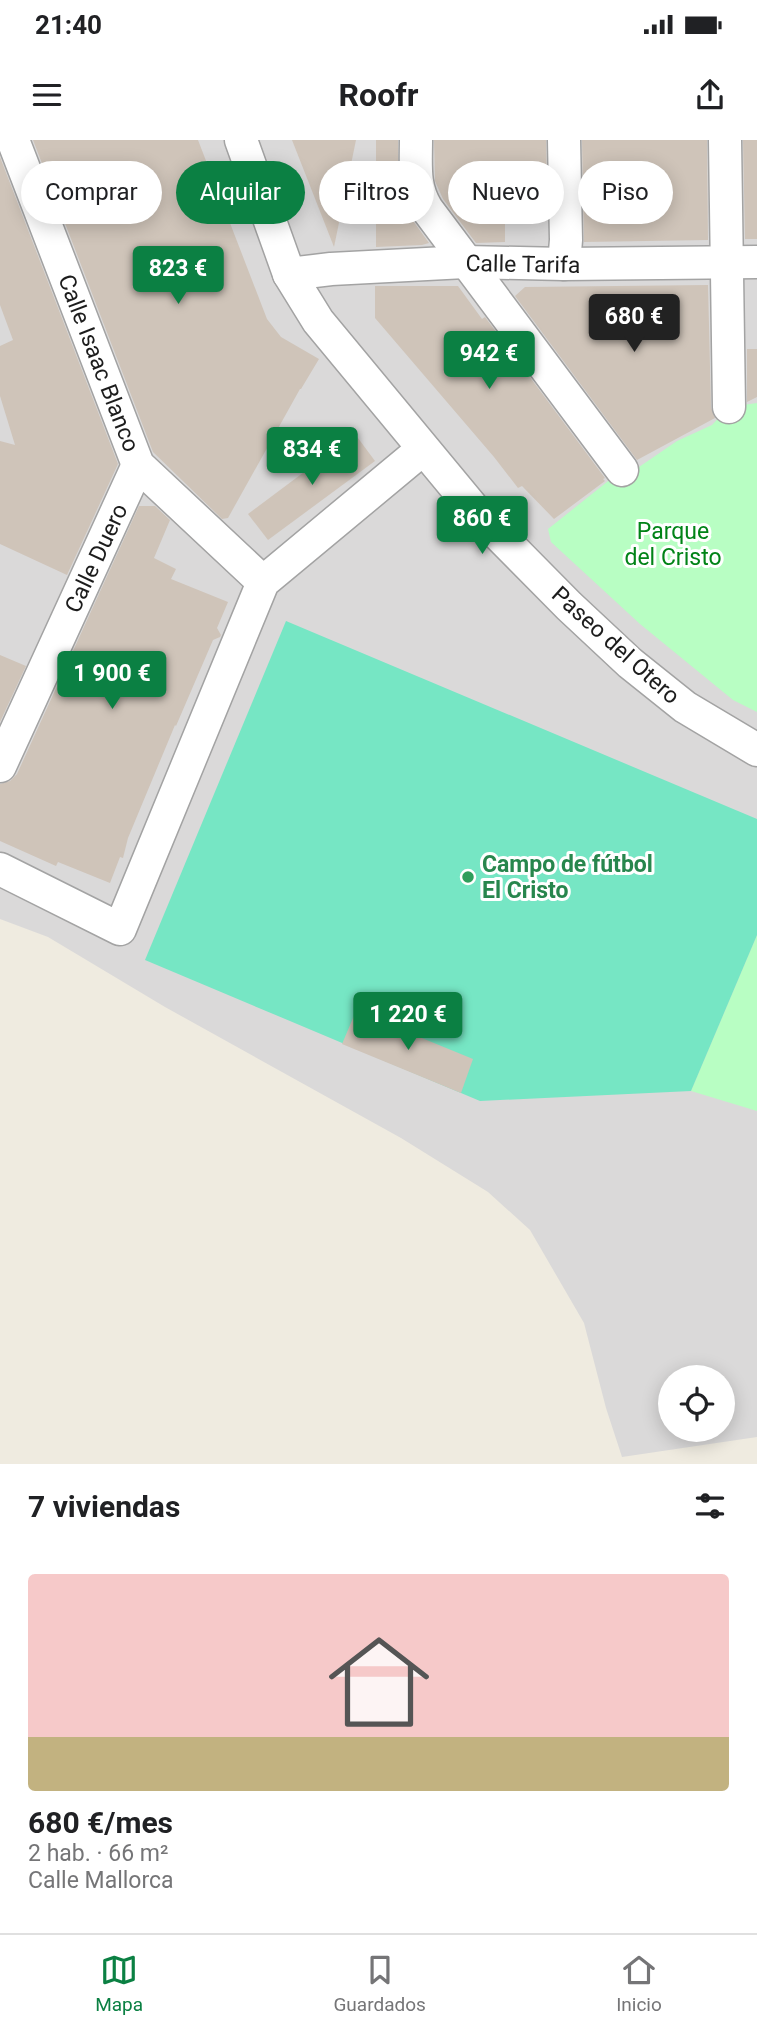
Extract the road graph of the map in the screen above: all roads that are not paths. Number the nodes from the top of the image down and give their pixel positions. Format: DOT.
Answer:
graph roads {
  1 [pos="13,140"];
  2 [pos="241,140"];
  3 [pos="416,140"];
  4 [pos="564,140"];
  5 [pos="724,140"];
  6 [pos="465,262"];
  7 [pos="742,263"];
  8 [pos="564,264"];
  9 [pos="289,274"];
  10 [pos="729,407"];
  11 [pos="423,449"];
  12 [pos="138,465"];
  13 [pos="622,470"];
  14 [pos="263,582"];
  15 [pos="757,750"];
  16 [pos="0,766"];
  17 [pos="0,869"];
  1 -- 12 [label="street, Calle Isaac Blanco"];
  2 -- 9 [label="street, Paseo del Otero"];
  3 -- 6 [label="street"];
  4 -- 8 [label="street"];
  5 -- 7 [label="street"];
  6 -- 8 [label="street, Calle Tarifa"];
  6 -- 9 [label="street, Calle Tarifa"];
  6 -- 13 [label="street"];
  7 -- 8 [label="street, Calle Tarifa"];
  7 -- 10 [label="street"];
  9 -- 11 [label="street, Paseo del Otero"];
  11 -- 14 [label="street"];
  11 -- 15 [label="street, Paseo del Otero"];
  12 -- 14 [label="street, Calle Isaac Blanco"];
  12 -- 16 [label="street, Calle Duero"];
  14 -- 17 [label="street"];
}
